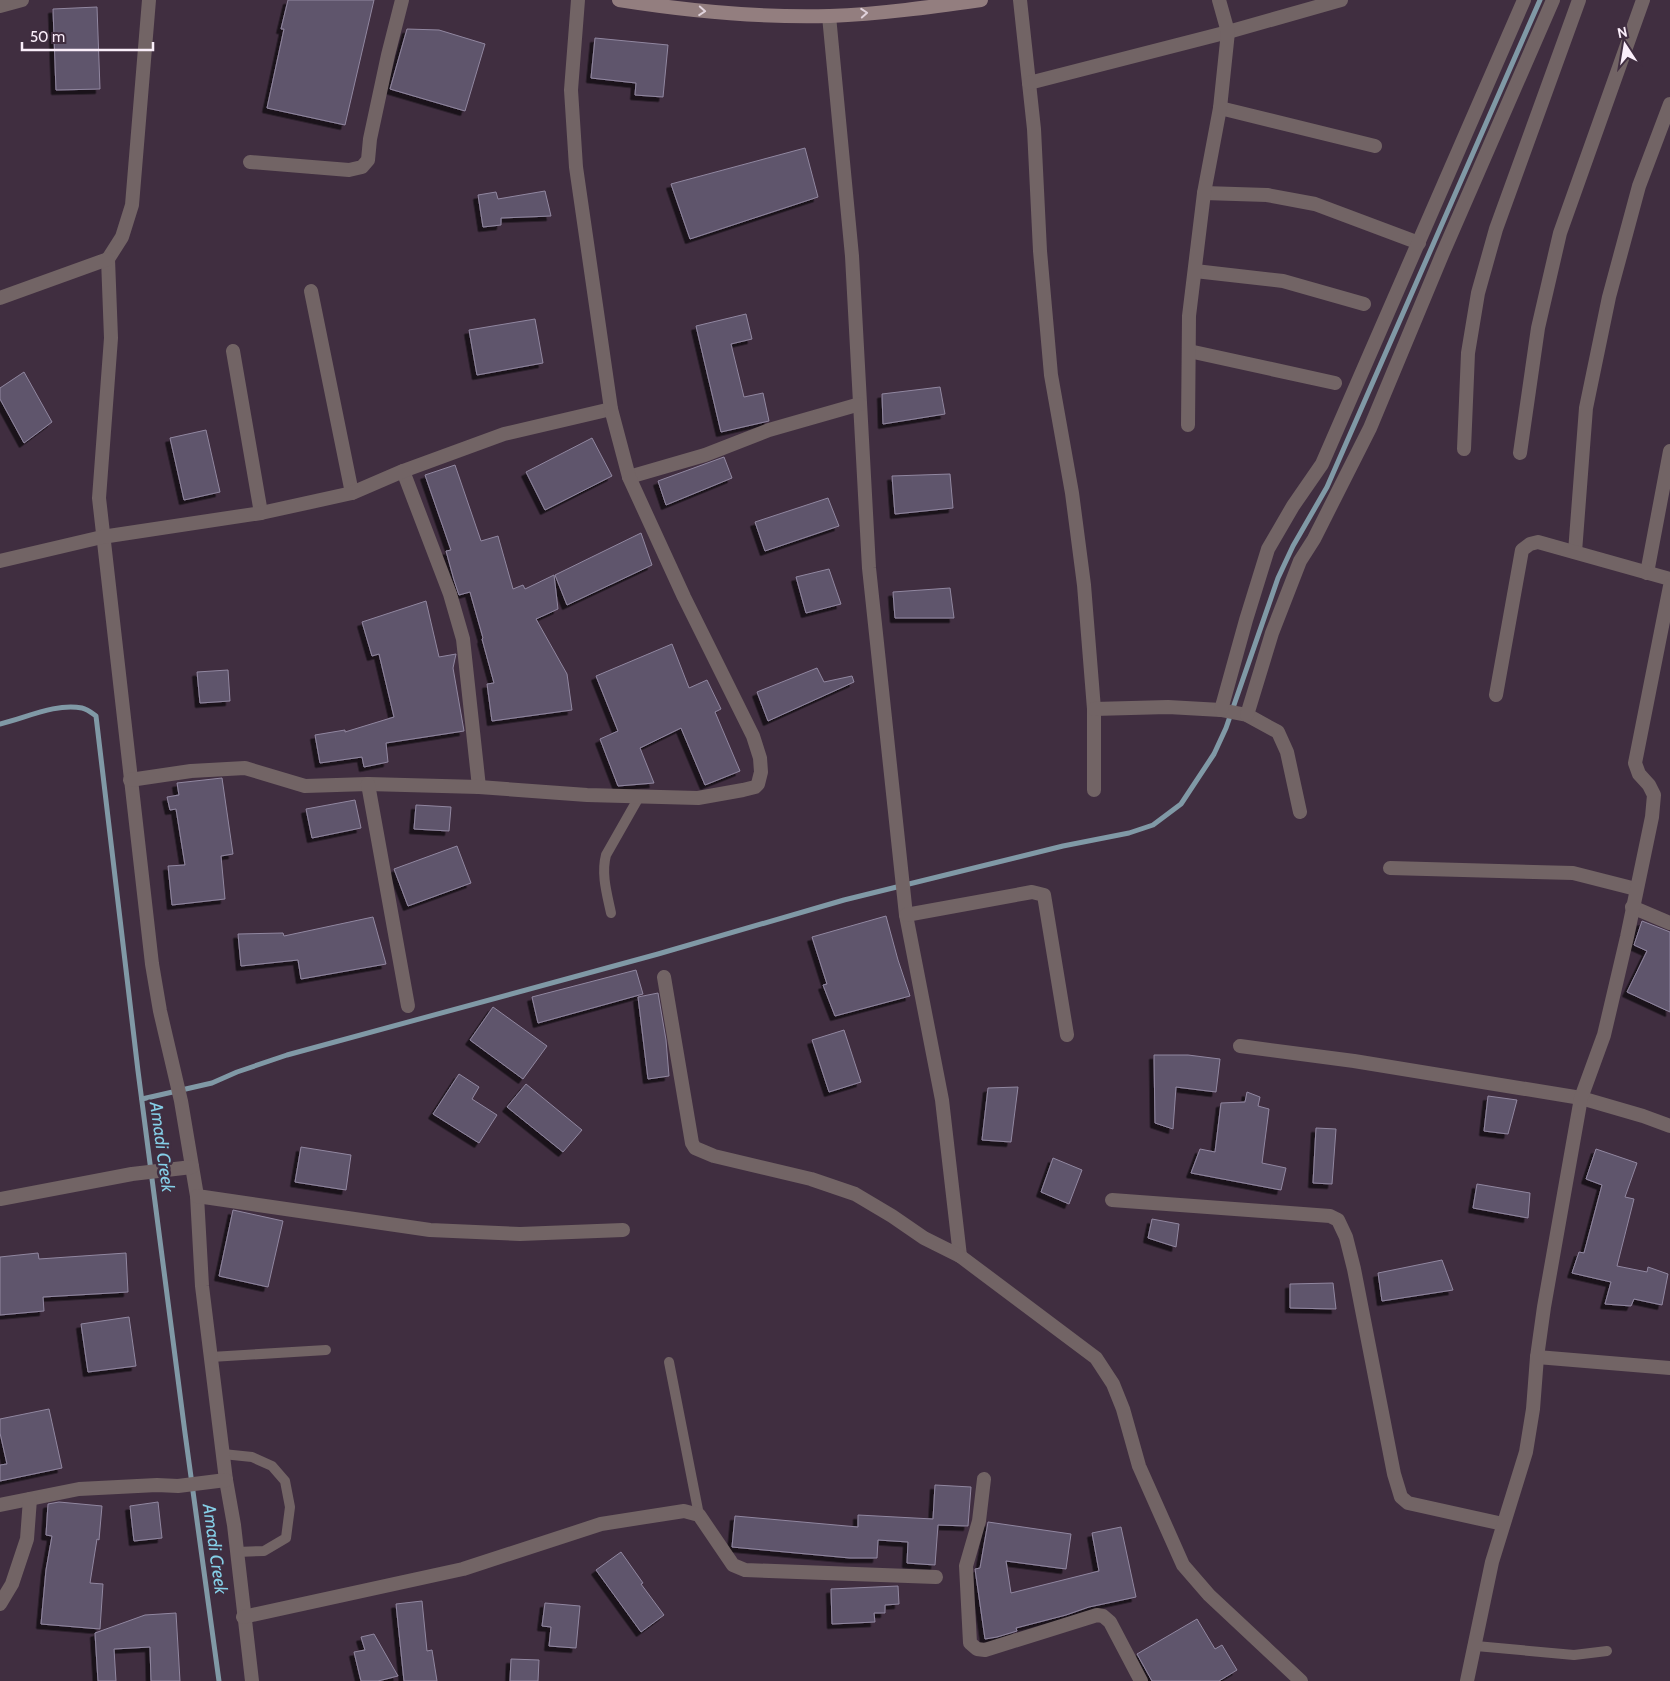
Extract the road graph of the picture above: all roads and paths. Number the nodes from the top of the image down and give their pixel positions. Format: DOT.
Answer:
graph roads {
  1 [pos="22,0"];
  2 [pos="149,0"];
  3 [pos="402,0"];
  4 [pos="578,0"];
  5 [pos="619,0"];
  6 [pos="981,0"];
  7 [pos="1020,0"];
  8 [pos="1219,0"];
  9 [pos="1341,0"];
  10 [pos="1524,0"];
  11 [pos="1553,0"];
  12 [pos="1579,0"];
  13 [pos="1643,0"];
  14 [pos="681,5"];
  15 [pos="0,6"];
  16 [pos="829,16"];
  17 [pos="1228,32"];
  18 [pos="1029,83"];
  19 [pos="1670,104"];
  20 [pos="1220,108"];
  21 [pos="1375,146"];
  22 [pos="250,162"];
  23 [pos="1204,193"];
  24 [pos="1419,243"];
  25 [pos="108,259"];
  26 [pos="1195,271"];
  27 [pos="312,291"];
  28 [pos="0,298"];
  29 [pos="1364,304"];
  30 [pos="233,351"];
  31 [pos="1189,351"];
  32 [pos="1335,383"];
  33 [pos="860,404"];
  34 [pos="611,409"];
  35 [pos="1188,425"];
  36 [pos="1464,449"];
  37 [pos="1670,451"];
  38 [pos="1520,453"];
  39 [pos="404,471"];
  40 [pos="629,477"];
  41 [pos="352,493"];
  42 [pos="261,513"];
  43 [pos="102,537"];
  44 [pos="1575,552"];
  45 [pos="0,561"];
  46 [pos="1647,573"];
  47 [pos="1670,579"];
  48 [pos="1670,586"];
  49 [pos="1496,695"];
  50 [pos="1094,709"];
  51 [pos="1221,710"];
  52 [pos="1246,715"];
  53 [pos="130,780"];
  54 [pos="368,784"];
  55 [pos="479,787"];
  56 [pos="1094,790"];
  57 [pos="639,797"];
  58 [pos="1300,812"];
  59 [pos="1390,868"];
  60 [pos="1636,889"];
  61 [pos="1632,907"];
  62 [pos="611,914"];
  63 [pos="906,915"];
  64 [pos="1670,923"];
  65 [pos="664,977"];
  66 [pos="408,1006"];
  67 [pos="1067,1035"];
  68 [pos="1240,1046"];
  69 [pos="1581,1098"];
  70 [pos="1670,1126"];
  71 [pos="192,1167"];
  72 [pos="198,1196"];
  73 [pos="0,1199"];
  74 [pos="1112,1200"];
  75 [pos="623,1230"];
  76 [pos="960,1256"];
  77 [pos="326,1350"];
  78 [pos="211,1357"];
  79 [pos="1537,1357"];
  80 [pos="669,1362"];
  81 [pos="1670,1368"];
  82 [pos="223,1454"];
  83 [pos="984,1479"];
  84 [pos="226,1480"];
  85 [pos="30,1499"];
  86 [pos="0,1505"];
  87 [pos="699,1515"];
  88 [pos="1504,1524"];
  89 [pos="237,1552"];
  90 [pos="936,1576"];
  91 [pos="0,1604"];
  92 [pos="244,1617"];
  93 [pos="1476,1646"];
  94 [pos="1607,1651"];
  95 [pos="252,1681"];
  96 [pos="1141,1681"];
  97 [pos="1301,1681"];
  98 [pos="1467,1681"];
  1 -- 15 [label="street"];
  2 -- 25 [label="street"];
  3 -- 22 [label="street"];
  4 -- 34 [label="street"];
  5 -- 14 [label="main road"];
  16 -- 6 [label="main road, one-way"];
  7 -- 18 [label="street"];
  8 -- 17 [label="street"];
  9 -- 17 [label="street"];
  10 -- 24 [label="street"];
  11 -- 52 [label="street"];
  12 -- 36 [label="street"];
  13 -- 38 [label="street"];
  14 -- 16 [label="main road, one-way"];
  16 -- 33 [label="street"];
  17 -- 18 [label="street"];
  17 -- 20 [label="street"];
  18 -- 50 [label="street"];
  19 -- 44 [label="street"];
  20 -- 21 [label="street"];
  20 -- 23 [label="street"];
  23 -- 24 [label="street"];
  23 -- 26 [label="street"];
  24 -- 51 [label="street"];
  25 -- 28 [label="street"];
  25 -- 43 [label="street"];
  26 -- 29 [label="street"];
  26 -- 31 [label="street"];
  27 -- 41 [label="street"];
  30 -- 42 [label="street"];
  31 -- 32 [label="street"];
  31 -- 35 [label="street"];
  33 -- 40 [label="street"];
  33 -- 63 [label="street"];
  34 -- 39 [label="street"];
  34 -- 40 [label="street"];
  37 -- 46 [label="street"];
  39 -- 41 [label="street"];
  39 -- 55 [label="street"];
  40 -- 57 [label="street"];
  41 -- 42 [label="street"];
  42 -- 43 [label="street"];
  43 -- 45 [label="street"];
  43 -- 53 [label="street"];
  44 -- 46 [label="street"];
  44 -- 49 [label="street"];
  46 -- 47 [label="street"];
  48 -- 60 [label="street"];
  50 -- 51 [label="street"];
  50 -- 56 [label="street"];
  51 -- 52 [label="street"];
  52 -- 58 [label="street"];
  53 -- 54 [label="street"];
  53 -- 71 [label="street"];
  54 -- 55 [label="street"];
  54 -- 66 [label="street"];
  55 -- 57 [label="street"];
  57 -- 62 [label="lane"];
  59 -- 60 [label="street"];
  60 -- 61 [label="street"];
  61 -- 64 [label="street"];
  61 -- 69 [label="street"];
  63 -- 67 [label="street"];
  63 -- 76 [label="street"];
  65 -- 76 [label="street"];
  68 -- 69 [label="street"];
  69 -- 70 [label="street"];
  69 -- 79 [label="street"];
  71 -- 72 [label="street"];
  71 -- 73 [label="street"];
  72 -- 75 [label="street"];
  72 -- 78 [label="street"];
  74 -- 88 [label="street"];
  76 -- 97 [label="street"];
  77 -- 78 [label="lane"];
  78 -- 82 [label="street"];
  79 -- 81 [label="street"];
  79 -- 88 [label="street"];
  80 -- 87 [label="lane"];
  82 -- 84 [label="street"];
  82 -- 89 [label="lane"];
  83 -- 96 [label="street"];
  84 -- 85 [label="street"];
  84 -- 89 [label="street"];
  85 -- 86 [label="street"];
  85 -- 91 [label="street"];
  87 -- 90 [label="street"];
  87 -- 92 [label="street"];
  88 -- 93 [label="street"];
  89 -- 92 [label="street"];
  92 -- 95 [label="street"];
  93 -- 94 [label="lane"];
  93 -- 98 [label="street"];
}
